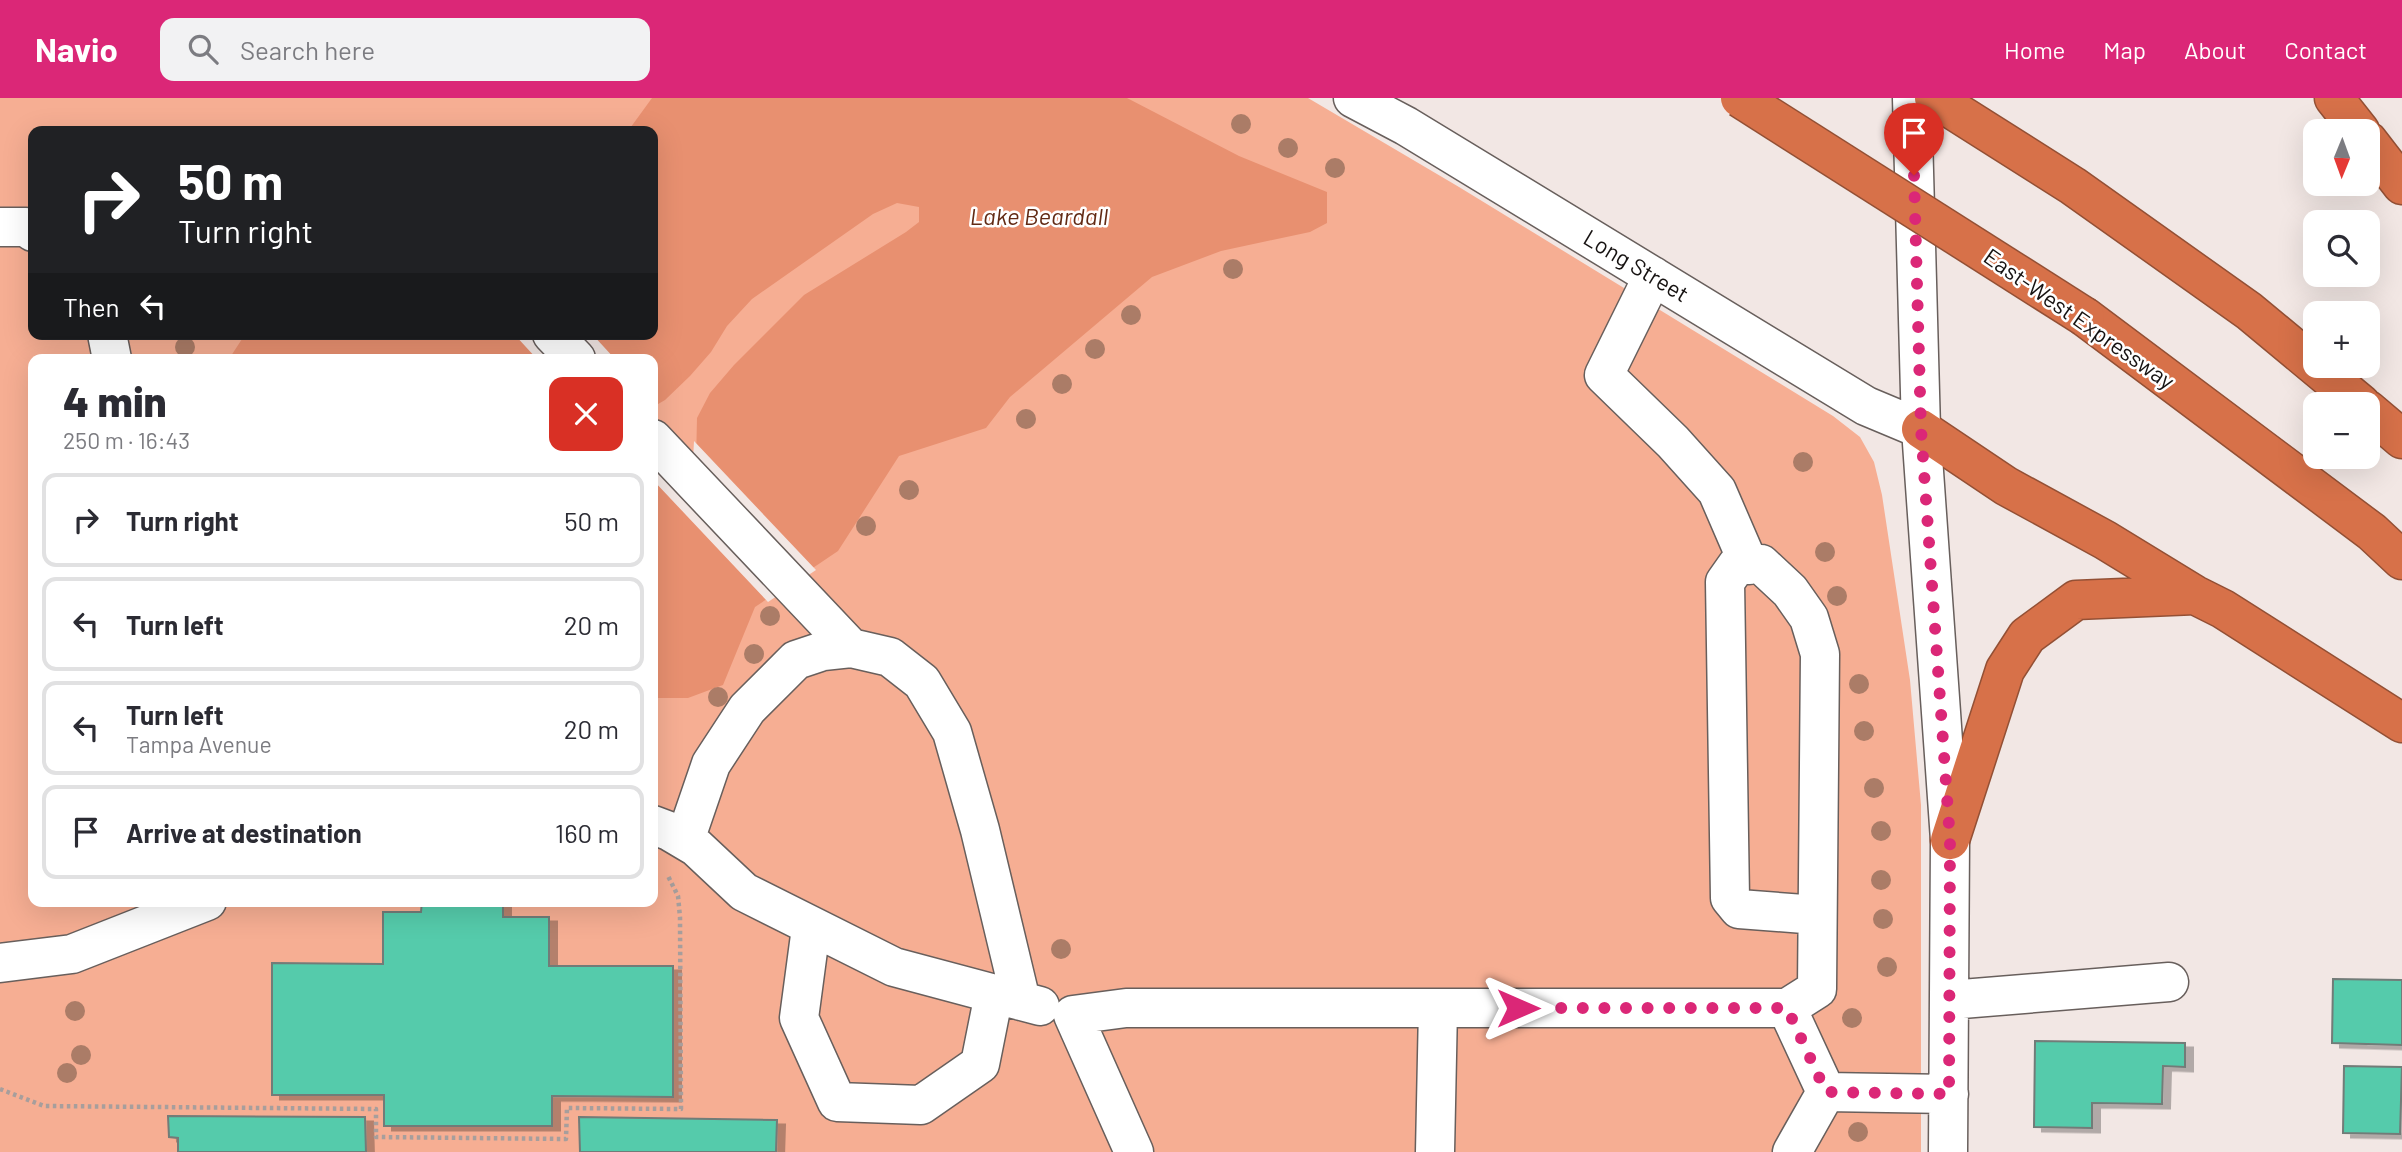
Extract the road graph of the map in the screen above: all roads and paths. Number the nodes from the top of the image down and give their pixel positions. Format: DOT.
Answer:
graph roads {
  1 [pos="1353,98"];
  2 [pos="1740,98"];
  3 [pos="1912,98"];
  4 [pos="1934,98"];
  5 [pos="2334,98"];
  6 [pos="2351,119"];
  7 [pos="2380,157"];
  8 [pos="2402,185"];
  9 [pos="0,227"];
  10 [pos="28,228"];
  11 [pos="1653,276"];
  12 [pos="558,340"];
  13 [pos="571,354"];
  14 [pos="2347,392"];
  15 [pos="2380,420"];
  16 [pos="1921,429"];
  17 [pos="2402,439"];
  18 [pos="658,444"];
  19 [pos="2402,560"];
  20 [pos="1749,565"];
  21 [pos="2195,595"];
  22 [pos="851,648"];
  23 [pos="2402,723"];
  24 [pos="669,833"];
  25 [pos="1950,840"];
  26 [pos="662,869"];
  27 [pos="192,907"];
  28 [pos="1817,915"];
  29 [pos="811,928"];
  30 [pos="0,963"];
  31 [pos="2169,982"];
  32 [pos="1007,998"];
  33 [pos="1950,1000"];
  34 [pos="1438,1008"];
  35 [pos="1787,1008"];
  36 [pos="1073,1015"];
  37 [pos="0,1089"];
  38 [pos="1826,1092"];
  39 [pos="1949,1094"];
  40 [pos="1134,1152"];
  41 [pos="1435,1152"];
  42 [pos="1792,1152"];
  43 [pos="1948,1152"];
  1 -- 11 [label="street, Long Street"];
  2 -- 19 [label="highway, East-West Expressway, bridge"];
  3 -- 16 [label="street"];
  4 -- 14 [label="highway"];
  5 -- 6 [label="highway"];
  7 -- 8 [label="highway"];
  9 -- 10 [label="street"];
  11 -- 16 [label="street, Long Street"];
  11 -- 20 [label="street"];
  12 -- 13 [label="street"];
  15 -- 17 [label="highway"];
  16 -- 21 [label="highway"];
  16 -- 25 [label="street"];
  18 -- 22 [label="street"];
  20 -- 28 [label="street"];
  20 -- 28 [label="street"];
  21 -- 23 [label="highway"];
  21 -- 25 [label="highway"];
  22 -- 24 [label="street"];
  22 -- 32 [label="street"];
  24 -- 29 [label="street"];
  25 -- 33 [label="street"];
  26 -- 37 [label="path"];
  27 -- 30 [label="street"];
  28 -- 35 [label="street"];
  29 -- 32 [label="street"];
  29 -- 32 [label="street"];
  31 -- 33 [label="street"];
  32 -- 36 [label="street"];
  33 -- 39 [label="street"];
  34 -- 35 [label="street"];
  34 -- 36 [label="street"];
  34 -- 41 [label="street"];
  35 -- 38 [label="street"];
  36 -- 40 [label="street"];
  38 -- 39 [label="street"];
  38 -- 42 [label="street"];
  39 -- 43 [label="street"];
}
